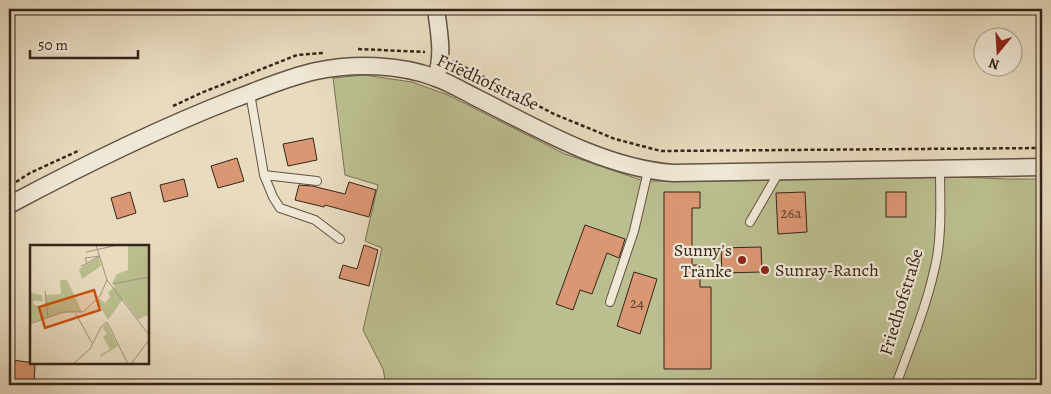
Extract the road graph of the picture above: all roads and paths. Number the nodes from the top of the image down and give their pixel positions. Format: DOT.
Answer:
graph roads {
  1 [pos="436,9"];
  2 [pos="441,54"];
  3 [pos="436,78"];
  4 [pos="250,93"];
  5 [pos="1042,148"];
  6 [pos="1042,167"];
  7 [pos="940,169"];
  8 [pos="648,171"];
  9 [pos="779,172"];
  10 [pos="264,175"];
  11 [pos="317,181"];
  12 [pos="9,205"];
  13 [pos="750,222"];
  14 [pos="340,239"];
  15 [pos="610,302"];
  16 [pos="896,385"];
  1 -- 2 [label="street"];
  2 -- 3 [label="street"];
  2 -- 5 [label="path"];
  3 -- 4 [label="street, Friedhofstraße"];
  3 -- 8 [label="street, Friedhofstraße"];
  4 -- 10 [label="lane"];
  4 -- 12 [label="street, Friedhofstraße"];
  6 -- 7 [label="street, Friedhofstraße"];
  7 -- 9 [label="street, Friedhofstraße"];
  7 -- 16 [label="lane, Friedhofstraße"];
  8 -- 9 [label="street, Friedhofstraße"];
  8 -- 15 [label="lane"];
  9 -- 13 [label="lane"];
  10 -- 11 [label="lane"];
  10 -- 14 [label="lane"];
}
